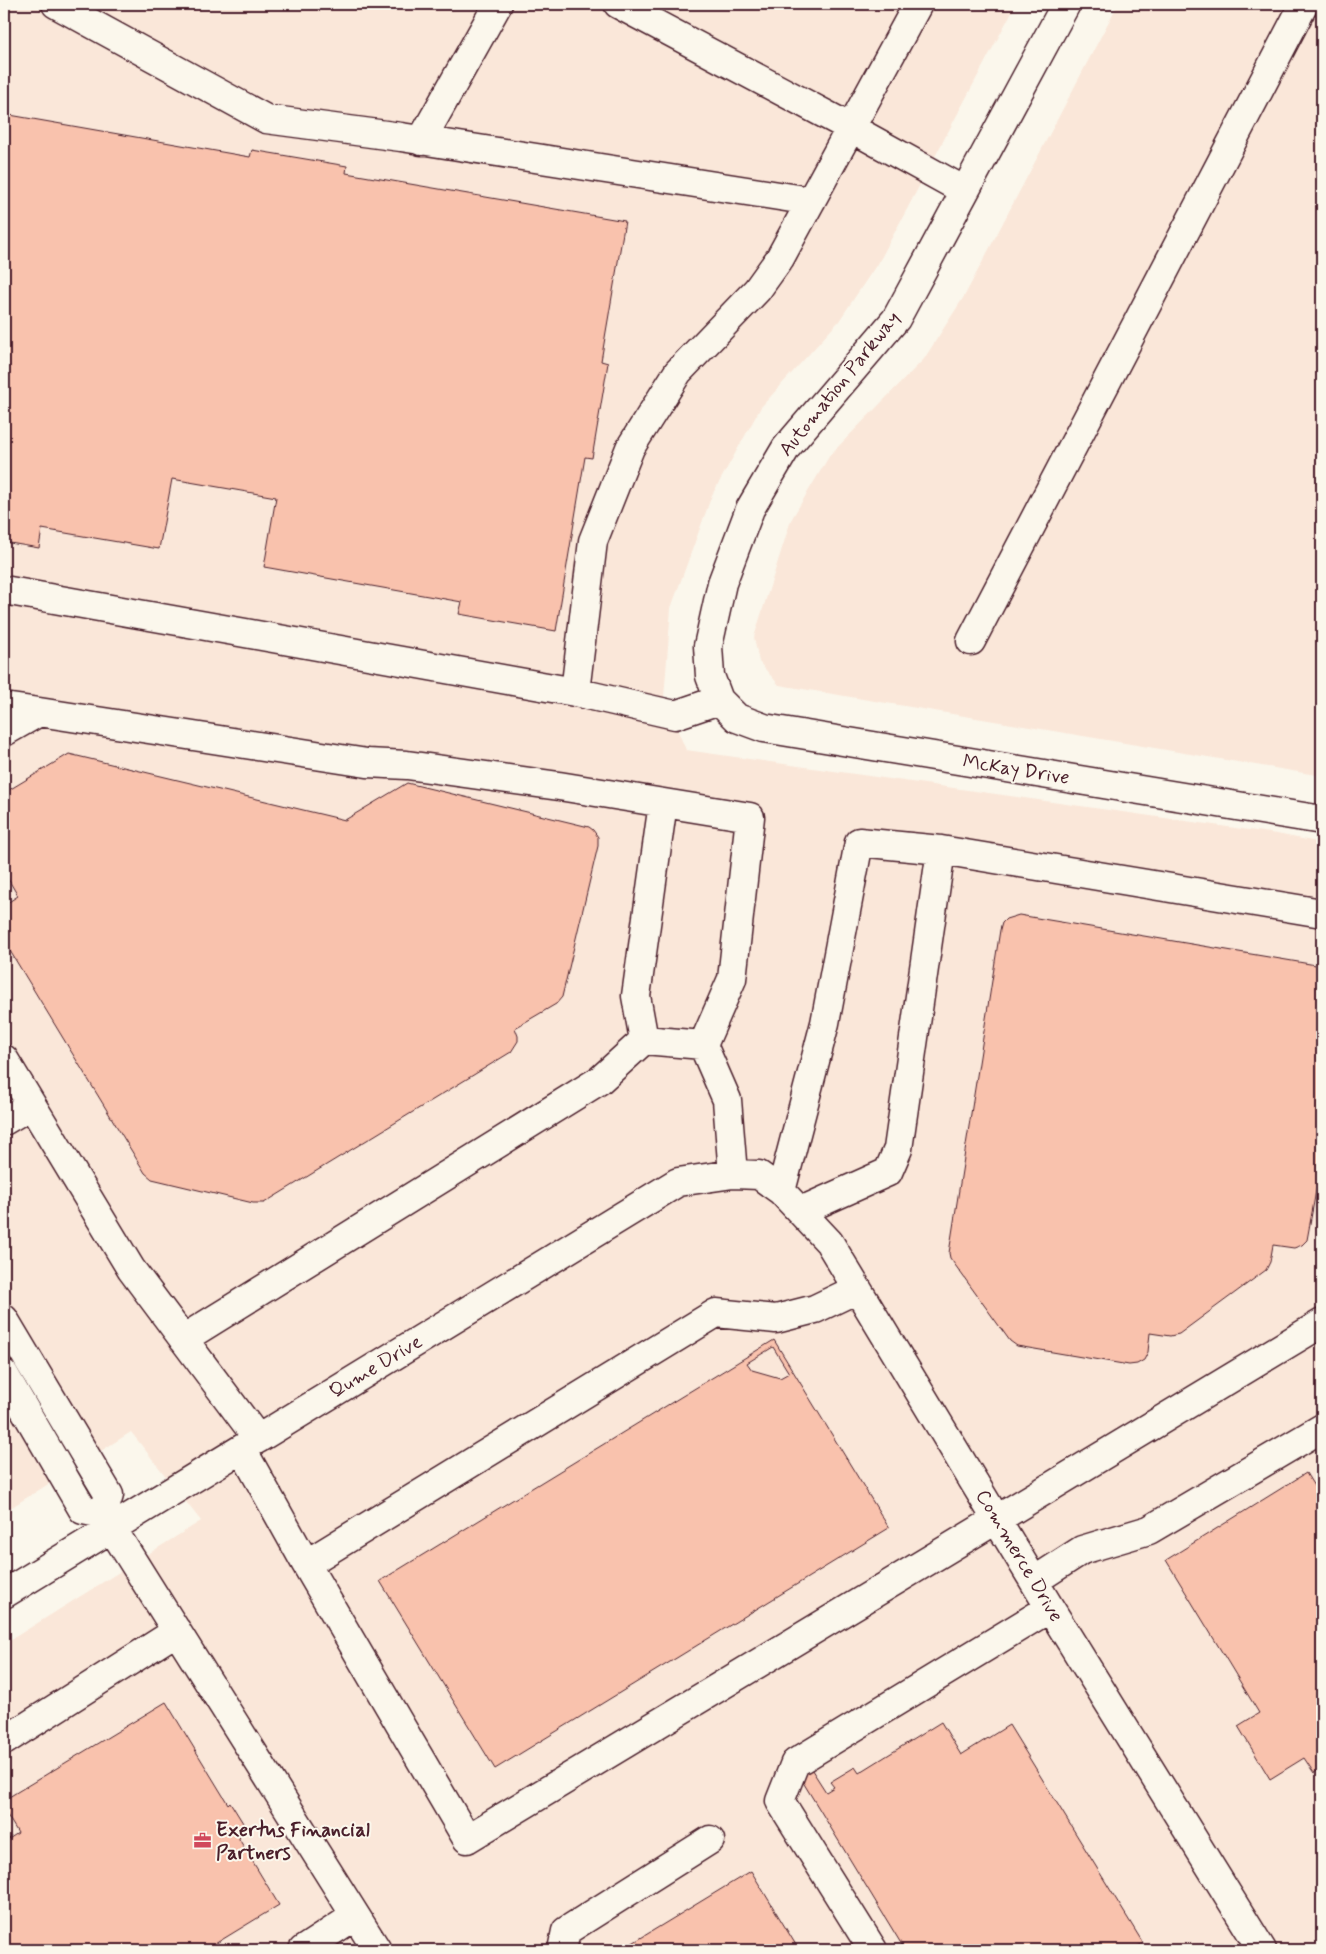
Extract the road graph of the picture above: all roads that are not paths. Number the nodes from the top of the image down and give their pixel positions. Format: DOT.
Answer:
graph roads {
  1 [pos="56,4"];
  2 [pos="498,4"];
  3 [pos="618,4"];
  4 [pos="918,4"];
  5 [pos="1066,4"];
  6 [pos="1304,4"];
  7 [pos="851,128"];
  8 [pos="422,141"];
  9 [pos="965,191"];
  10 [pos="811,201"];
  11 [pos="4,590"];
  12 [pos="971,641"];
  13 [pos="575,692"];
  14 [pos="720,700"];
  15 [pos="4,706"];
  16 [pos="39,712"];
  17 [pos="4,732"];
  18 [pos="663,803"];
  19 [pos="1322,820"];
  20 [pos="941,850"];
  21 [pos="1322,913"];
  22 [pos="644,1040"];
  23 [pos="703,1046"];
  24 [pos="4,1058"];
  25 [pos="32,1105"];
  26 [pos="4,1121"];
  27 [pos="758,1180"];
  28 [pos="801,1211"];
  29 [pos="857,1289"];
  30 [pos="4,1319"];
  31 [pos="1322,1323"];
  32 [pos="183,1339"];
  33 [pos="4,1374"];
  34 [pos="1322,1428"];
  35 [pos="250,1444"];
  36 [pos="997,1520"];
  37 [pos="107,1521"];
  38 [pos="306,1564"];
  39 [pos="1034,1581"];
  40 [pos="4,1594"];
  41 [pos="1050,1608"];
  42 [pos="177,1631"];
  43 [pos="4,1741"];
  44 [pos="710,1840"];
  45 [pos="356,1916"];
  46 [pos="303,1950"];
  47 [pos="377,1950"];
  48 [pos="562,1950"];
  49 [pos="873,1950"];
  50 [pos="1262,1950"];
  1 -- 8 [label="street"];
  2 -- 8 [label="street"];
  3 -- 7 [label="street"];
  4 -- 7 [label="street"];
  5 -- 9 [label="street, Automation Parkway"];
  6 -- 12 [label="street"];
  7 -- 9 [label="street"];
  7 -- 10 [label="street"];
  8 -- 10 [label="street"];
  9 -- 14 [label="street, Automation Parkway"];
  10 -- 13 [label="street"];
  11 -- 13 [label="street"];
  13 -- 14 [label="street"];
  14 -- 19 [label="street, McKay Drive"];
  15 -- 16 [label="street"];
  16 -- 17 [label="street"];
  16 -- 18 [label="street"];
  18 -- 22 [label="street"];
  18 -- 23 [label="street"];
  20 -- 21 [label="street"];
  20 -- 27 [label="street"];
  20 -- 28 [label="street"];
  22 -- 23 [label="street"];
  22 -- 32 [label="street"];
  23 -- 27 [label="street"];
  24 -- 25 [label="street"];
  25 -- 26 [label="street"];
  25 -- 32 [label="street"];
  27 -- 28 [label="street, Commerce Drive"];
  27 -- 35 [label="street, Qume Drive"];
  28 -- 29 [label="street, Commerce Drive"];
  29 -- 36 [label="street, Commerce Drive"];
  29 -- 38 [label="street"];
  30 -- 37 [label="street"];
  31 -- 36 [label="street"];
  32 -- 35 [label="street"];
  33 -- 37 [label="street"];
  34 -- 39 [label="street"];
  35 -- 37 [label="street, Qume Drive"];
  35 -- 38 [label="street"];
  36 -- 38 [label="street"];
  36 -- 39 [label="street, Commerce Drive"];
  37 -- 40 [label="street, Qume Drive"];
  37 -- 42 [label="street"];
  39 -- 41 [label="street, Commerce Drive"];
  41 -- 49 [label="street"];
  41 -- 50 [label="street, Commerce Drive"];
  42 -- 43 [label="street"];
  42 -- 45 [label="street"];
  44 -- 48 [label="street"];
  45 -- 46 [label="street"];
  45 -- 47 [label="street"];
}
